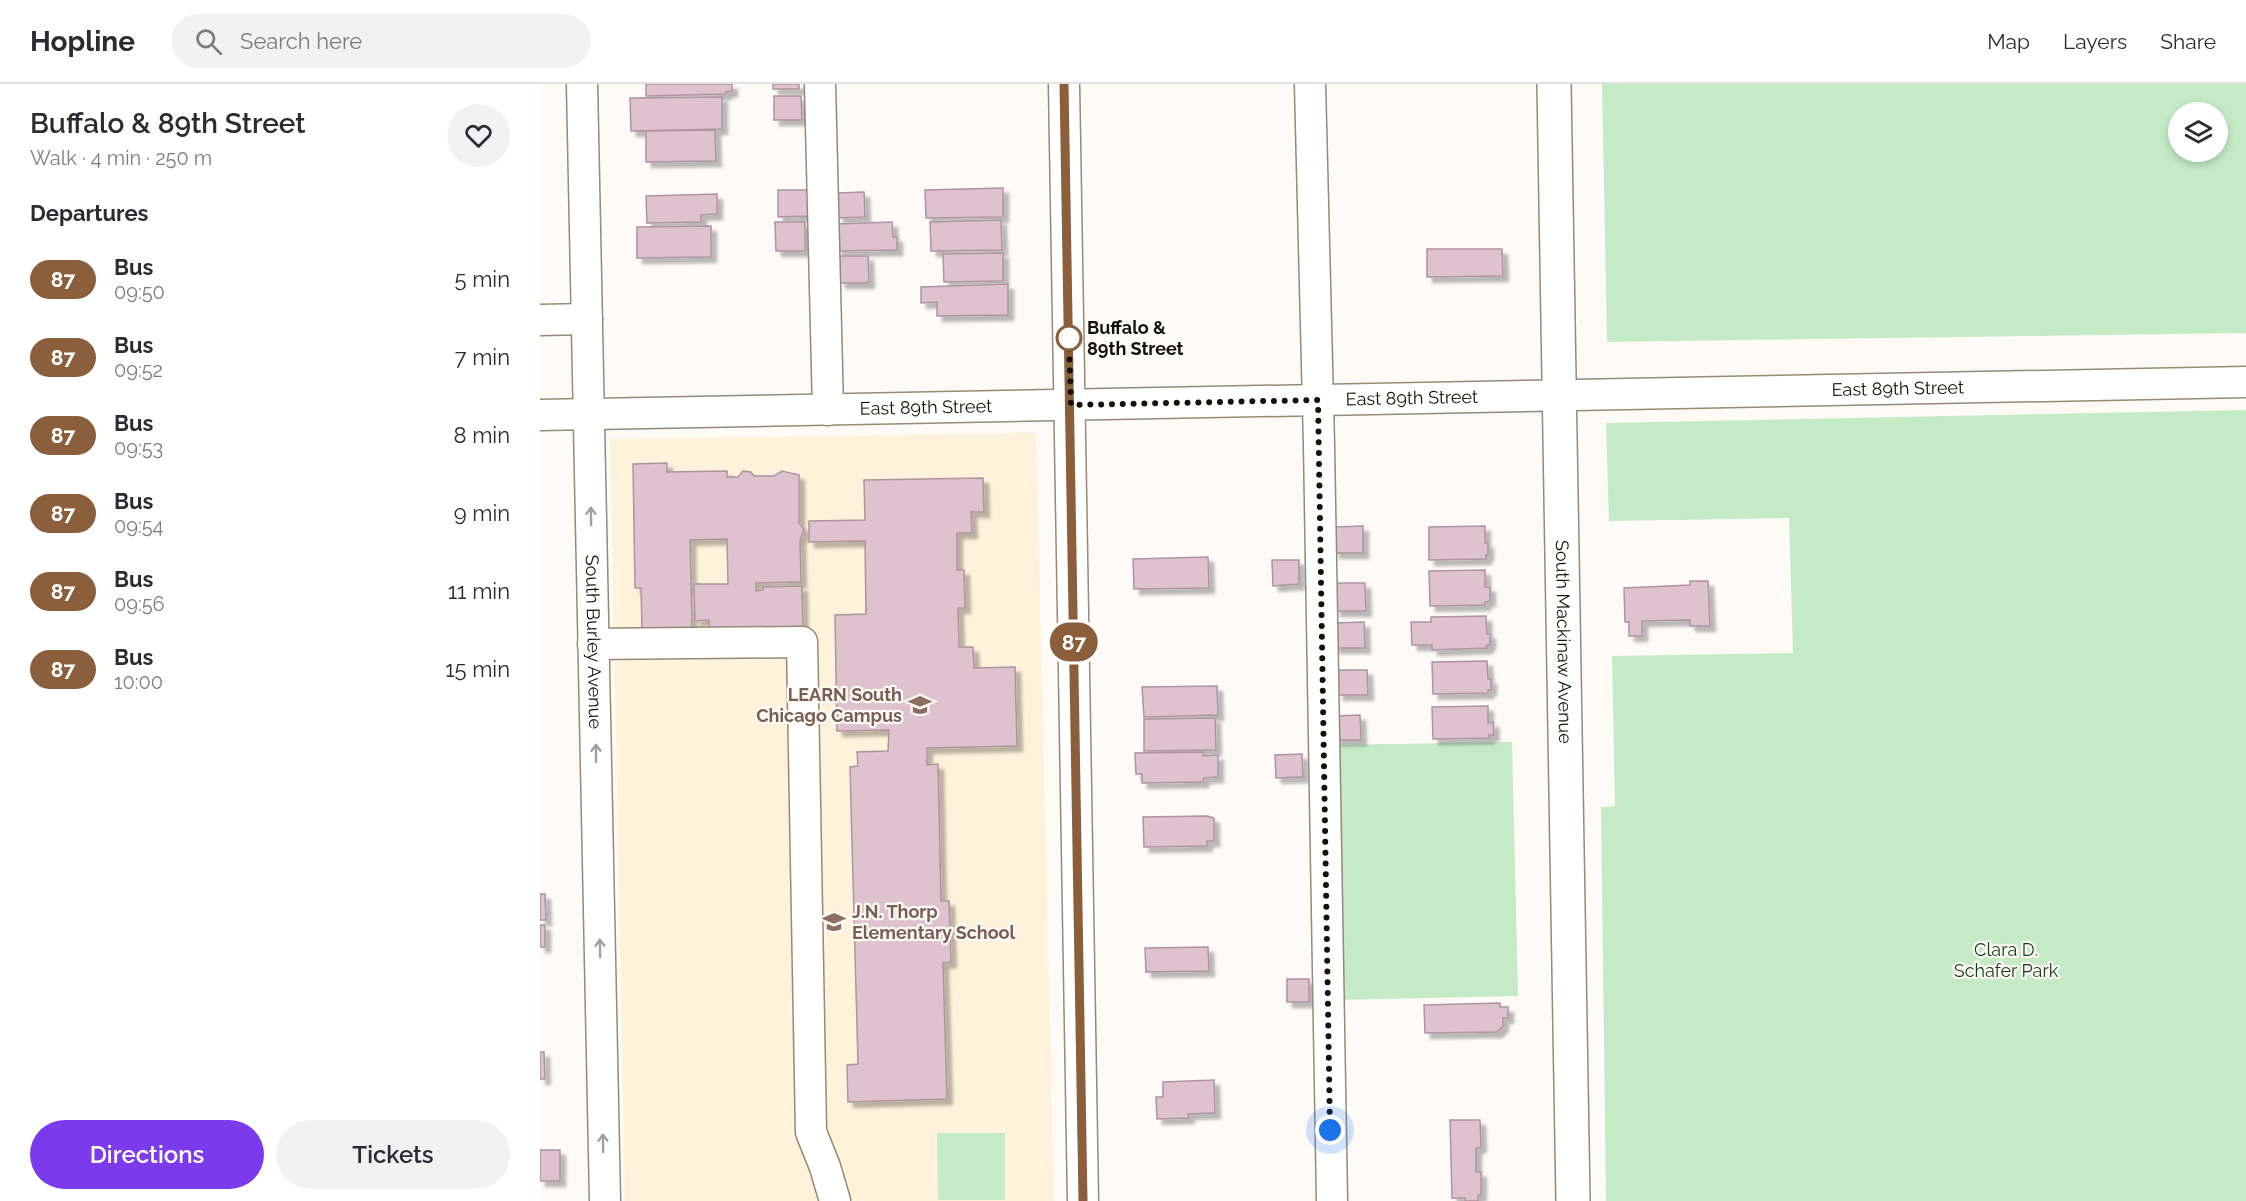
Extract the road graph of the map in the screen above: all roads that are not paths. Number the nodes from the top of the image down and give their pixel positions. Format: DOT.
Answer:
graph roads {
  1 [pos="582,84"];
  2 [pos="820,84"];
  3 [pos="1064,84"];
  4 [pos="1310,84"];
  5 [pos="1554,84"];
  6 [pos="587,319"];
  7 [pos="540,320"];
  8 [pos="2246,382"];
  9 [pos="1559,396"];
  10 [pos="1318,400"];
  11 [pos="1071,405"];
  12 [pos="828,410"];
  13 [pos="589,414"];
  14 [pos="540,415"];
  15 [pos="594,644"];
  16 [pos="605,1201"];
  17 [pos="835,1201"];
  18 [pos="1083,1201"];
  19 [pos="1332,1201"];
  20 [pos="1573,1201"];
  1 -- 6 [label="street, South Burley Avenue"];
  2 -- 12 [label="street"];
  3 -- 11 [label="street"];
  4 -- 10 [label="street"];
  5 -- 9 [label="main road, South Mackinaw Avenue"];
  6 -- 7 [label="street"];
  6 -- 13 [label="street, South Burley Avenue"];
  8 -- 9 [label="street, East 89th Street"];
  9 -- 10 [label="street, East 89th Street"];
  9 -- 20 [label="main road, South Mackinaw Avenue"];
  10 -- 11 [label="street, East 89th Street"];
  10 -- 19 [label="street"];
  11 -- 12 [label="street, East 89th Street"];
  11 -- 18 [label="street"];
  12 -- 13 [label="street, East 89th Street"];
  13 -- 14 [label="street, East 89th Street"];
  15 -- 13 [label="street, South Burley Avenue, one-way"];
  16 -- 15 [label="street, South Burley Avenue, one-way"];
  15 -- 17 [label="street"];
}
